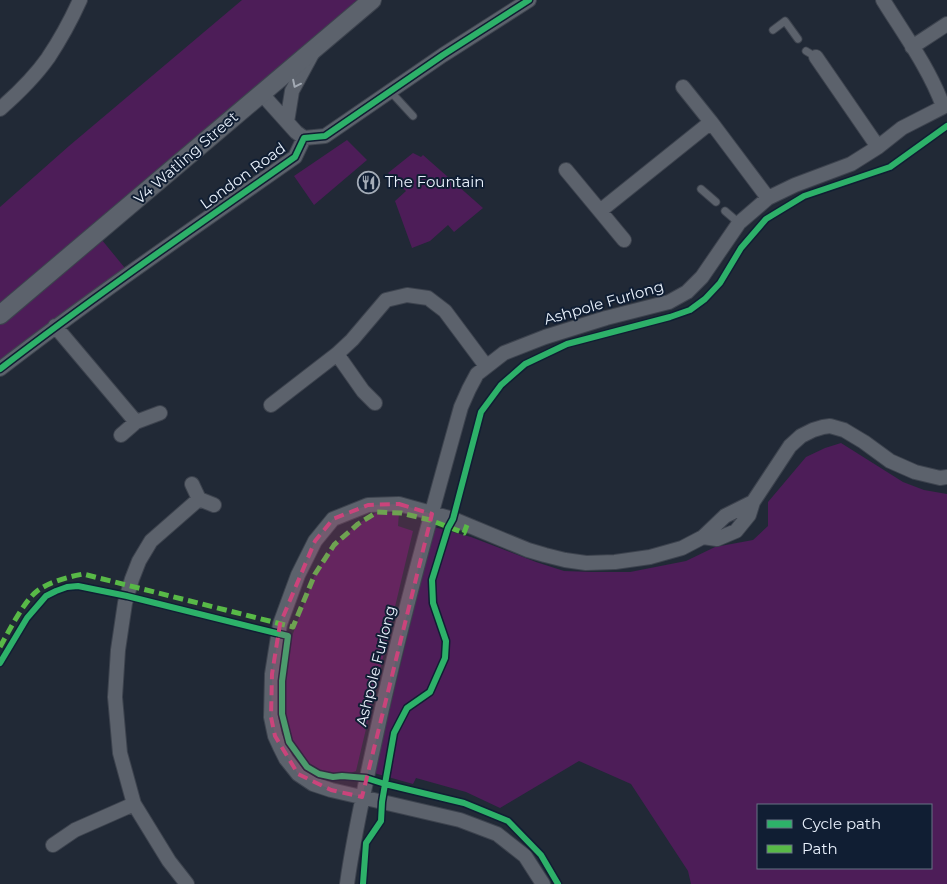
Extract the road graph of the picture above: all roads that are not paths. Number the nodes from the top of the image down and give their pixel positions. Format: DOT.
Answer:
graph roads {
  1 [pos="80,0"];
  2 [pos="372,0"];
  3 [pos="529,0"];
  4 [pos="883,0"];
  5 [pos="947,24"];
  6 [pos="773,30"];
  7 [pos="798,39"];
  8 [pos="912,47"];
  9 [pos="314,49"];
  10 [pos="811,54"];
  11 [pos="683,87"];
  12 [pos="390,91"];
  13 [pos="261,93"];
  14 [pos="945,106"];
  15 [pos="0,109"];
  16 [pos="413,116"];
  17 [pos="287,122"];
  18 [pos="711,122"];
  19 [pos="304,138"];
  20 [pos="878,147"];
  21 [pos="566,170"];
  22 [pos="701,189"];
  23 [pos="768,198"];
  24 [pos="716,202"];
  25 [pos="725,210"];
  26 [pos="600,211"];
  27 [pos="739,222"];
  28 [pos="624,240"];
  29 [pos="0,315"];
  30 [pos="56,326"];
  31 [pos="338,354"];
  32 [pos="486,366"];
  33 [pos="0,369"];
  34 [pos="375,403"];
  35 [pos="271,405"];
  36 [pos="160,413"];
  37 [pos="136,422"];
  38 [pos="121,435"];
  39 [pos="947,477"];
  40 [pos="192,484"];
  41 [pos="199,499"];
  42 [pos="214,505"];
  43 [pos="432,514"];
  44 [pos="362,797"];
  45 [pos="134,804"];
  46 [pos="53,845"];
  47 [pos="187,884"];
  48 [pos="347,884"];
  49 [pos="543,884"];
  1 -- 15 [label="street"];
  2 -- 9 [label="street, V4 Watling Street"];
  3 -- 12 [label="street, London Road"];
  4 -- 8 [label="street"];
  5 -- 8 [label="street"];
  6 -- 7 [label="lane"];
  8 -- 14 [label="street"];
  9 -- 13 [label="street, V4 Watling Street"];
  9 -- 17 [label="street, one-way"];
  10 -- 20 [label="street"];
  11 -- 18 [label="street"];
  12 -- 16 [label="lane"];
  12 -- 19 [label="street, London Road"];
  13 -- 17 [label="street, London Road"];
  13 -- 29 [label="street, V4 Watling Street"];
  14 -- 20 [label="street, Ashpole Furlong"];
  17 -- 19 [label="street, London Road"];
  18 -- 23 [label="street"];
  18 -- 26 [label="street"];
  19 -- 30 [label="street, London Road"];
  20 -- 23 [label="street, Ashpole Furlong"];
  21 -- 26 [label="street"];
  22 -- 24 [label="lane"];
  23 -- 27 [label="street, Ashpole Furlong"];
  25 -- 27 [label="lane"];
  26 -- 28 [label="street"];
  27 -- 32 [label="street, Ashpole Furlong"];
  30 -- 33 [label="street, London Road"];
  30 -- 37 [label="street"];
  31 -- 32 [label="street"];
  31 -- 34 [label="street"];
  31 -- 35 [label="street"];
  32 -- 43 [label="street, Ashpole Furlong"];
  36 -- 37 [label="street"];
  37 -- 38 [label="street"];
  39 -- 43 [label="street"];
  40 -- 41 [label="street"];
  41 -- 42 [label="street"];
  41 -- 45 [label="street"];
  43 -- 44 [label="street, Ashpole Furlong"];
  43 -- 44 [label="street"];
  44 -- 48 [label="street, Ashpole Furlong"];
  44 -- 49 [label="street"];
  45 -- 46 [label="street"];
  45 -- 47 [label="street"];
}
